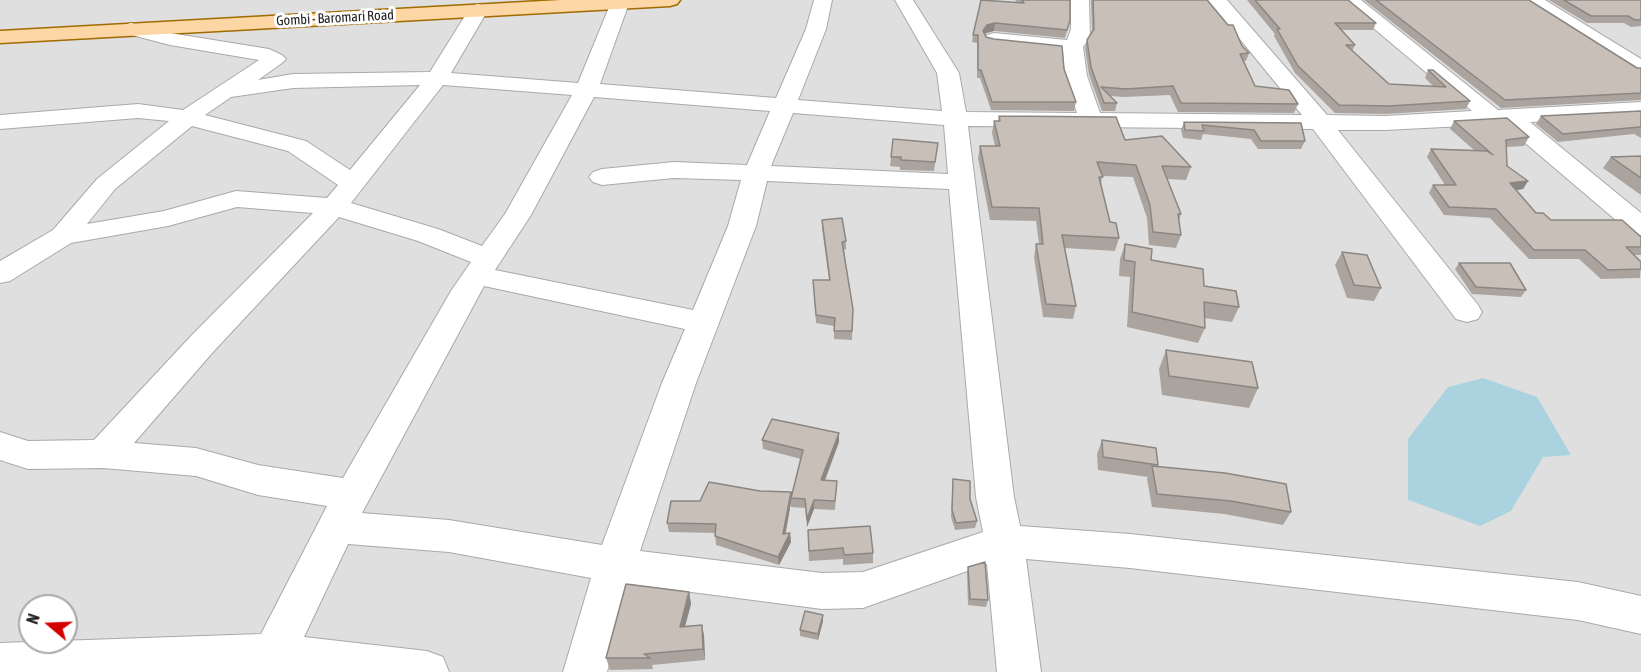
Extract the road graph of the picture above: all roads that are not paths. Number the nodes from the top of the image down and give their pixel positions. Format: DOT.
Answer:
graph roads {
  1 [pos="548,0"];
  2 [pos="670,0"];
  3 [pos="823,0"];
  4 [pos="904,0"];
  5 [pos="1080,0"];
  6 [pos="1217,0"];
  7 [pos="1349,0"];
  8 [pos="1532,0"];
  9 [pos="619,3"];
  10 [pos="482,5"];
  11 [pos="0,29"];
  12 [pos="131,29"];
  13 [pos="0,37"];
  14 [pos="994,39"];
  15 [pos="1073,47"];
  16 [pos="1641,68"];
  17 [pos="437,78"];
  18 [pos="587,89"];
  19 [pos="226,90"];
  20 [pos="782,106"];
  21 [pos="1641,109"];
  22 [pos="1500,117"];
  23 [pos="187,119"];
  24 [pos="955,119"];
  25 [pos="1091,120"];
  26 [pos="0,122"];
  27 [pos="1320,122"];
  28 [pos="756,173"];
  29 [pos="602,177"];
  30 [pos="962,182"];
  31 [pos="344,196"];
  32 [pos="1641,227"];
  33 [pos="63,236"];
  34 [pos="482,267"];
  35 [pos="0,274"];
  36 [pos="1467,312"];
  37 [pos="703,323"];
  38 [pos="0,446"];
  39 [pos="103,454"];
  40 [pos="345,511"];
  41 [pos="1004,541"];
  42 [pos="615,565"];
  43 [pos="1641,615"];
  44 [pos="270,663"];
  45 [pos="0,664"];
  46 [pos="427,672"];
  47 [pos="585,672"];
  48 [pos="1019,672"];
  1 -- 10 [label="main road, Gombi - Baromari Road"];
  2 -- 9 [label="main road, Gombi - Baromari Road"];
  3 -- 20 [label="street"];
  4 -- 24 [label="street"];
  5 -- 15 [label="street"];
  6 -- 27 [label="street"];
  7 -- 22 [label="street"];
  8 -- 16 [label="street"];
  9 -- 10 [label="main road, Gombi - Baromari Road"];
  9 -- 18 [label="street"];
  10 -- 11 [label="main road, Gombi - Baromari Road"];
  10 -- 12 [label="main road, Gombi - Baromari Road"];
  10 -- 17 [label="street"];
  12 -- 13 [label="main road, Gombi - Baromari Road"];
  12 -- 19 [label="street"];
  14 -- 15 [label="street"];
  15 -- 25 [label="street"];
  17 -- 18 [label="street"];
  17 -- 19 [label="street"];
  17 -- 31 [label="street"];
  18 -- 20 [label="street"];
  18 -- 34 [label="street"];
  19 -- 23 [label="street"];
  20 -- 24 [label="street"];
  20 -- 28 [label="street"];
  21 -- 22 [label="street"];
  22 -- 27 [label="street"];
  22 -- 32 [label="street"];
  23 -- 26 [label="street"];
  23 -- 31 [label="street"];
  23 -- 33 [label="street"];
  24 -- 25 [label="street"];
  24 -- 30 [label="street"];
  25 -- 27 [label="street"];
  27 -- 36 [label="street"];
  28 -- 29 [label="street"];
  28 -- 30 [label="street"];
  28 -- 37 [label="street"];
  30 -- 41 [label="street"];
  31 -- 33 [label="street"];
  31 -- 34 [label="street"];
  31 -- 39 [label="street"];
  33 -- 35 [label="street"];
  34 -- 37 [label="street"];
  34 -- 40 [label="street"];
  37 -- 42 [label="street"];
  38 -- 39 [label="street"];
  39 -- 40 [label="street"];
  40 -- 42 [label="street"];
  40 -- 44 [label="street"];
  41 -- 42 [label="street"];
  41 -- 43 [label="street"];
  41 -- 48 [label="street"];
  42 -- 47 [label="street"];
  44 -- 45 [label="street"];
  44 -- 46 [label="street"];
}
